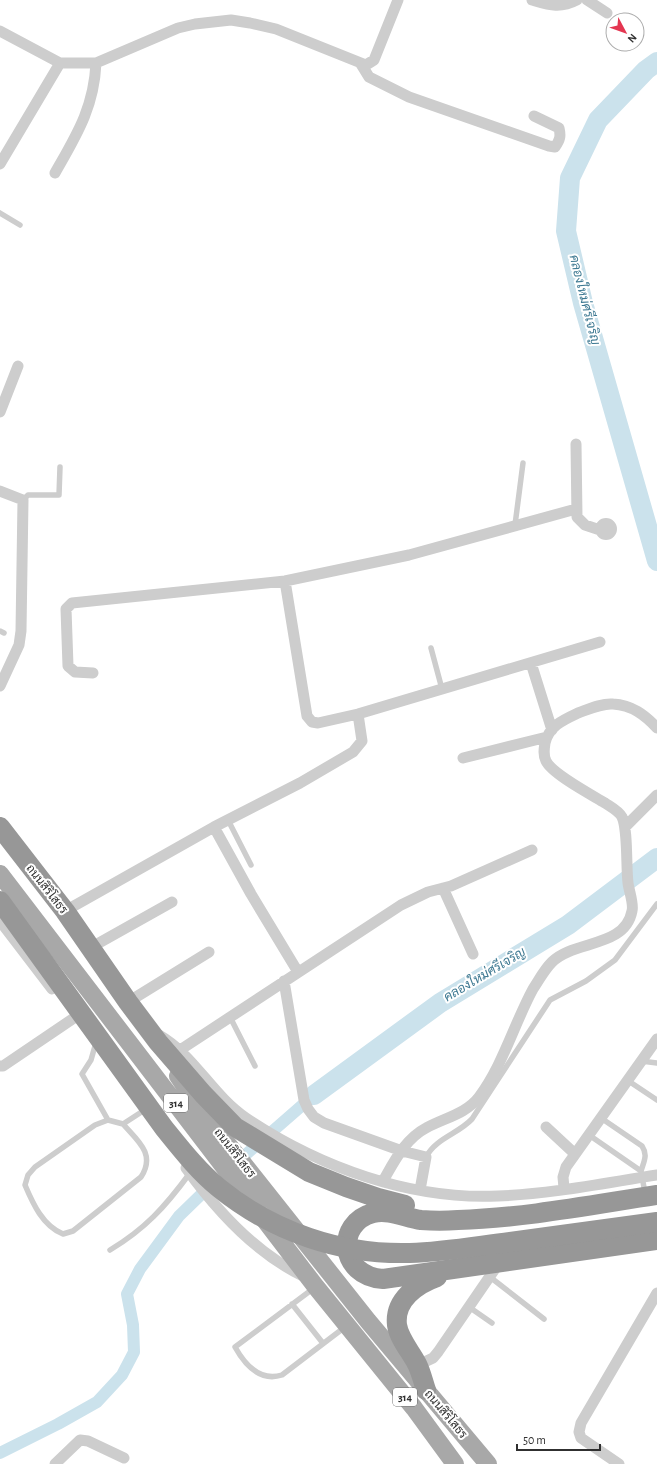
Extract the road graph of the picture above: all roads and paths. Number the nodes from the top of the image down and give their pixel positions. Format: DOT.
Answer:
graph roads {
  1 [pos="398,0"];
  2 [pos="532,0"];
  3 [pos="577,0"];
  4 [pos="587,0"];
  5 [pos="605,12"];
  6 [pos="0,32"];
  7 [pos="60,63"];
  8 [pos="96,63"];
  9 [pos="361,64"];
  10 [pos="534,116"];
  11 [pos="0,164"];
  12 [pos="54,173"];
  13 [pos="0,212"];
  14 [pos="20,225"];
  15 [pos="18,366"];
  16 [pos="0,412"];
  17 [pos="576,444"];
  18 [pos="523,463"];
  19 [pos="60,467"];
  20 [pos="0,491"];
  21 [pos="23,500"];
  22 [pos="576,509"];
  23 [pos="515,525"];
  24 [pos="600,530"];
  25 [pos="285,581"];
  26 [pos="600,642"];
  27 [pos="430,648"];
  28 [pos="531,662"];
  29 [pos="93,673"];
  30 [pos="0,686"];
  31 [pos="442,689"];
  32 [pos="358,714"];
  33 [pos="657,728"];
  34 [pos="549,733"];
  35 [pos="463,758"];
  36 [pos="657,795"];
  37 [pos="228,820"];
  38 [pos="0,827"];
  39 [pos="214,827"];
  40 [pos="625,827"];
  41 [pos="532,850"];
  42 [pos="251,865"];
  43 [pos="0,874"];
  44 [pos="443,888"];
  45 [pos="0,901"];
  46 [pos="172,902"];
  47 [pos="657,904"];
  48 [pos="65,911"];
  49 [pos="0,921"];
  50 [pos="90,948"];
  51 [pos="209,952"];
  52 [pos="473,954"];
  53 [pos="298,972"];
  54 [pos="284,981"];
  55 [pos="128,1002"];
  56 [pos="230,1017"];
  57 [pos="74,1018"];
  58 [pos="153,1035"];
  59 [pos="657,1039"];
  60 [pos="95,1046"];
  61 [pos="180,1050"];
  62 [pos="641,1061"];
  63 [pos="657,1063"];
  64 [pos="0,1066"];
  65 [pos="255,1066"];
  66 [pos="627,1080"];
  67 [pos="657,1100"];
  68 [pos="144,1111"];
  69 [pos="601,1118"];
  70 [pos="108,1120"];
  71 [pos="123,1124"];
  72 [pos="546,1127"];
  73 [pos="588,1135"];
  74 [pos="402,1151"];
  75 [pos="575,1154"];
  76 [pos="426,1157"];
  77 [pos="190,1174"];
  78 [pos="642,1174"];
  79 [pos="657,1175"];
  80 [pos="383,1182"];
  81 [pos="564,1188"];
  82 [pos="420,1190"];
  83 [pos="651,1196"];
  84 [pos="484,1218"];
  85 [pos="657,1222"];
  86 [pos="657,1240"];
  87 [pos="110,1250"];
  88 [pos="458,1269"];
  89 [pos="494,1270"];
  90 [pos="314,1283"];
  91 [pos="657,1294"];
  92 [pos="292,1304"];
  93 [pos="469,1307"];
  94 [pos="544,1319"];
  95 [pos="368,1321"];
  96 [pos="492,1323"];
  97 [pos="349,1329"];
  98 [pos="322,1342"];
  99 [pos="418,1365"];
  100 [pos="426,1390"];
  101 [pos="124,1458"];
  102 [pos="55,1464"];
  103 [pos="456,1464"];
  104 [pos="488,1464"];
  105 [pos="619,1464"];
  1 -- 9 [label="street"];
  2 -- 3 [label="street"];
  4 -- 5 [label="street"];
  6 -- 7 [label="street"];
  7 -- 8 [label="street"];
  7 -- 11 [label="street"];
  8 -- 9 [label="street"];
  8 -- 12 [label="street"];
  9 -- 10 [label="street"];
  13 -- 14 [label="lane"];
  15 -- 16 [label="street"];
  17 -- 22 [label="street"];
  18 -- 23 [label="lane"];
  19 -- 21 [label="lane"];
  20 -- 21 [label="street"];
  21 -- 30 [label="street"];
  22 -- 23 [label="street"];
  22 -- 24 [label="street"];
  23 -- 25 [label="street"];
  25 -- 29 [label="street"];
  25 -- 32 [label="street"];
  26 -- 28 [label="street"];
  27 -- 31 [label="lane"];
  28 -- 31 [label="street"];
  28 -- 34 [label="street"];
  31 -- 32 [label="street"];
  32 -- 37 [label="street"];
  33 -- 34 [label="street"];
  34 -- 35 [label="street"];
  34 -- 40 [label="street"];
  36 -- 40 [label="street"];
  37 -- 39 [label="street"];
  37 -- 42 [label="lane"];
  38 -- 48 [label="highway, ถนนสิริโสธร"];
  39 -- 48 [label="street"];
  39 -- 53 [label="street"];
  40 -- 74 [label="street"];
  41 -- 44 [label="street"];
  43 -- 90 [label="main road, ถนนสิริโสธร / 314"];
  44 -- 52 [label="street"];
  44 -- 53 [label="street"];
  45 -- 85 [label="highway, bridge"];
  46 -- 50 [label="street"];
  47 -- 76 [label="lane"];
  48 -- 50 [label="highway, ถนนสิริโสธร"];
  49 -- 57 [label="street"];
  50 -- 55 [label="highway, ถนนสิริโสธร"];
  51 -- 55 [label="street"];
  53 -- 54 [label="street"];
  54 -- 56 [label="street"];
  54 -- 74 [label="street"];
  55 -- 58 [label="highway, ถนนสิริโสธร"];
  56 -- 61 [label="street"];
  56 -- 65 [label="lane"];
  57 -- 60 [label="street"];
  57 -- 64 [label="street"];
  58 -- 61 [label="street"];
  58 -- 84 [label="highway"];
  58 -- 95 [label="main road, ถนนสิริโสธร / 314"];
  59 -- 62 [label="street"];
  60 -- 68 [label="street"];
  60 -- 70 [label="lane"];
  61 -- 80 [label="street"];
  62 -- 63 [label="lane"];
  62 -- 66 [label="street"];
  66 -- 67 [label="lane"];
  66 -- 69 [label="street"];
  68 -- 71 [label="lane"];
  68 -- 77 [label="street"];
  69 -- 73 [label="street"];
  69 -- 78 [label="lane"];
  70 -- 71 [label="lane"];
  70 -- 71 [label="lane"];
  72 -- 75 [label="street"];
  73 -- 75 [label="street"];
  73 -- 78 [label="lane"];
  74 -- 76 [label="street"];
  74 -- 80 [label="street"];
  75 -- 81 [label="street"];
  76 -- 82 [label="street"];
  77 -- 87 [label="lane"];
  77 -- 90 [label="street"];
  78 -- 79 [label="street"];
  78 -- 81 [label="street"];
  78 -- 83 [label="lane"];
  80 -- 82 [label="street"];
  81 -- 82 [label="street"];
  83 -- 84 [label="highway"];
  84 -- 88 [label="highway"];
  86 -- 89 [label="highway"];
  88 -- 89 [label="highway"];
  88 -- 99 [label="highway"];
  89 -- 93 [label="street"];
  89 -- 94 [label="lane"];
  90 -- 92 [label="lane"];
  90 -- 97 [label="main road, ถนนสิริโสธร / 314"];
  91 -- 105 [label="street"];
  92 -- 98 [label="lane"];
  92 -- 98 [label="lane"];
  93 -- 96 [label="lane"];
  93 -- 99 [label="street"];
  95 -- 97 [label="main road"];
  95 -- 100 [label="main road, ถนนสิริโสธร / 314"];
  97 -- 98 [label="lane"];
  97 -- 103 [label="main road, ถนนสิริโสธร / 314"];
  99 -- 100 [label="highway"];
  100 -- 104 [label="main road, ถนนสิริโสธร / 314"];
  101 -- 102 [label="street"];
}
